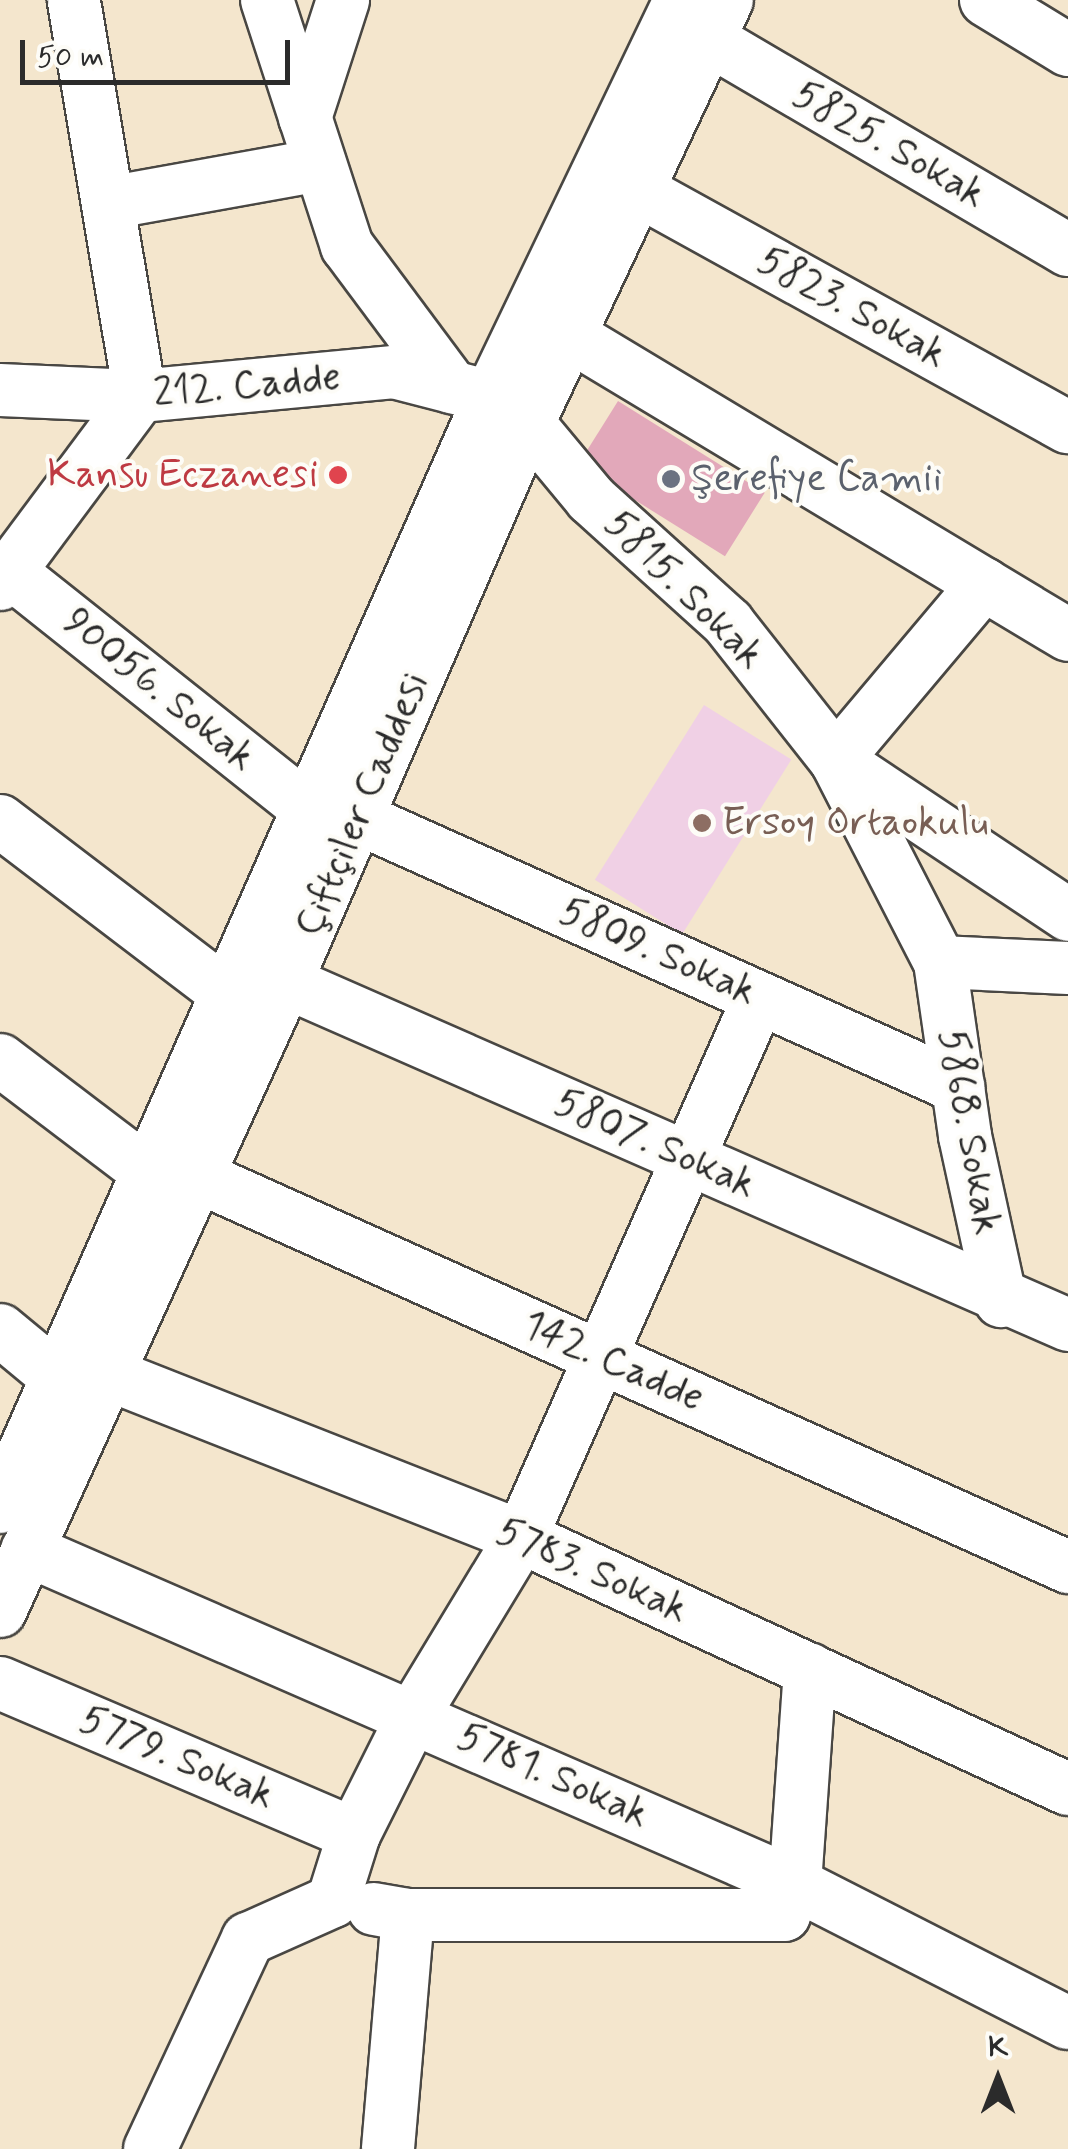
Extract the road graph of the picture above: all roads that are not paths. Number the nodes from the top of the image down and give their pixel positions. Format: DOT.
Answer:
graph roads {
  1 [pos="266,0"];
  2 [pos="343,0"];
  3 [pos="986,0"];
  4 [pos="78,1"];
  5 [pos="706,13"];
  6 [pos="1068,50"];
  7 [pos="312,142"];
  8 [pos="636,190"];
  9 [pos="108,202"];
  10 [pos="1068,250"];
  11 [pos="569,335"];
  12 [pos="0,390"];
  13 [pos="140,396"];
  14 [pos="490,402"];
  15 [pos="1068,426"];
  16 [pos="5,577"];
  17 [pos="984,584"];
  18 [pos="1068,635"];
  19 [pos="836,760"];
  20 [pos="333,814"];
  21 [pos="0,821"];
  22 [pos="1068,915"];
  23 [pos="940,962"];
  24 [pos="1068,968"];
  25 [pos="252,980"];
  26 [pos="759,998"];
  27 [pos="0,1060"];
  28 [pos="958,1087"];
  29 [pos="690,1160"];
  30 [pos="168,1170"];
  31 [pos="1002,1301"];
  32 [pos="1068,1325"];
  33 [pos="0,1330"];
  34 [pos="601,1357"];
  35 [pos="83,1376"];
  36 [pos="0,1507"];
  37 [pos="522,1537"];
  38 [pos="27,1550"];
  39 [pos="1068,1568"];
  40 [pos="0,1611"];
  41 [pos="810,1670"];
  42 [pos="0,1683"];
  43 [pos="414,1714"];
  44 [pos="1068,1789"];
  45 [pos="354,1834"];
  46 [pos="795,1884"];
  47 [pos="334,1902"];
  48 [pos="408,1915"];
  49 [pos="1068,2023"];
  50 [pos="150,2149"];
  51 [pos="388,2149"];
  1 -- 7 [label="street, 5815. Sokak"];
  2 -- 7 [label="street"];
  3 -- 6 [label="street"];
  4 -- 9 [label="street"];
  5 -- 8 [label="street, Çiftçiler Caddesi"];
  5 -- 10 [label="street, 5825. Sokak"];
  5 -- 14 [label="street, Çiftçiler Caddesi"];
  7 -- 9 [label="street"];
  7 -- 14 [label="street, 5815. Sokak"];
  8 -- 11 [label="street, Çiftçiler Caddesi"];
  8 -- 15 [label="street, 5823. Sokak"];
  9 -- 13 [label="street"];
  11 -- 14 [label="street, Çiftçiler Caddesi"];
  11 -- 17 [label="street"];
  12 -- 13 [label="street, 212. Cadde"];
  13 -- 14 [label="street, 212. Cadde"];
  13 -- 16 [label="street"];
  14 -- 19 [label="street, 5815. Sokak"];
  14 -- 20 [label="street, Çiftçiler Caddesi"];
  16 -- 20 [label="street, 90056. Sokak"];
  17 -- 18 [label="street"];
  17 -- 19 [label="street"];
  19 -- 22 [label="street, 5815. Sokak"];
  19 -- 23 [label="street, 5815. Sokak"];
  20 -- 25 [label="street, Çiftçiler Caddesi"];
  20 -- 26 [label="street, 5809. Sokak"];
  21 -- 25 [label="street, 5807. Sokak"];
  23 -- 24 [label="street"];
  23 -- 28 [label="street, 5868. Sokak"];
  25 -- 29 [label="street, 5807. Sokak"];
  25 -- 30 [label="street, Çiftçiler Caddesi"];
  26 -- 28 [label="street, 5809. Sokak"];
  26 -- 29 [label="street"];
  27 -- 30 [label="street, 142. Cadde"];
  28 -- 31 [label="street, 5868. Sokak"];
  29 -- 31 [label="street, 5807. Sokak"];
  29 -- 34 [label="street"];
  30 -- 34 [label="street, 142. Cadde"];
  30 -- 35 [label="street, Çiftçiler Caddesi"];
  31 -- 32 [label="street, 5807. Sokak"];
  33 -- 35 [label="street, 5783. Sokak"];
  34 -- 37 [label="street"];
  34 -- 39 [label="street, 142. Cadde"];
  35 -- 36 [label="street, Çiftçiler Caddesi"];
  35 -- 37 [label="street, 5783. Sokak"];
  35 -- 38 [label="street, Çiftçiler Caddesi"];
  37 -- 41 [label="street, 5783. Sokak"];
  37 -- 43 [label="street"];
  38 -- 40 [label="street, Çiftçiler Caddesi"];
  38 -- 43 [label="street, 5781. Sokak"];
  41 -- 44 [label="street, 5783. Sokak"];
  41 -- 46 [label="street"];
  42 -- 45 [label="street, 5779. Sokak"];
  43 -- 45 [label="street"];
  43 -- 46 [label="street, 5781. Sokak"];
  45 -- 47 [label="street"];
  46 -- 48 [label="street"];
  46 -- 49 [label="street, 5781. Sokak"];
  47 -- 48 [label="street"];
  47 -- 50 [label="street"];
  48 -- 51 [label="street"];
}
